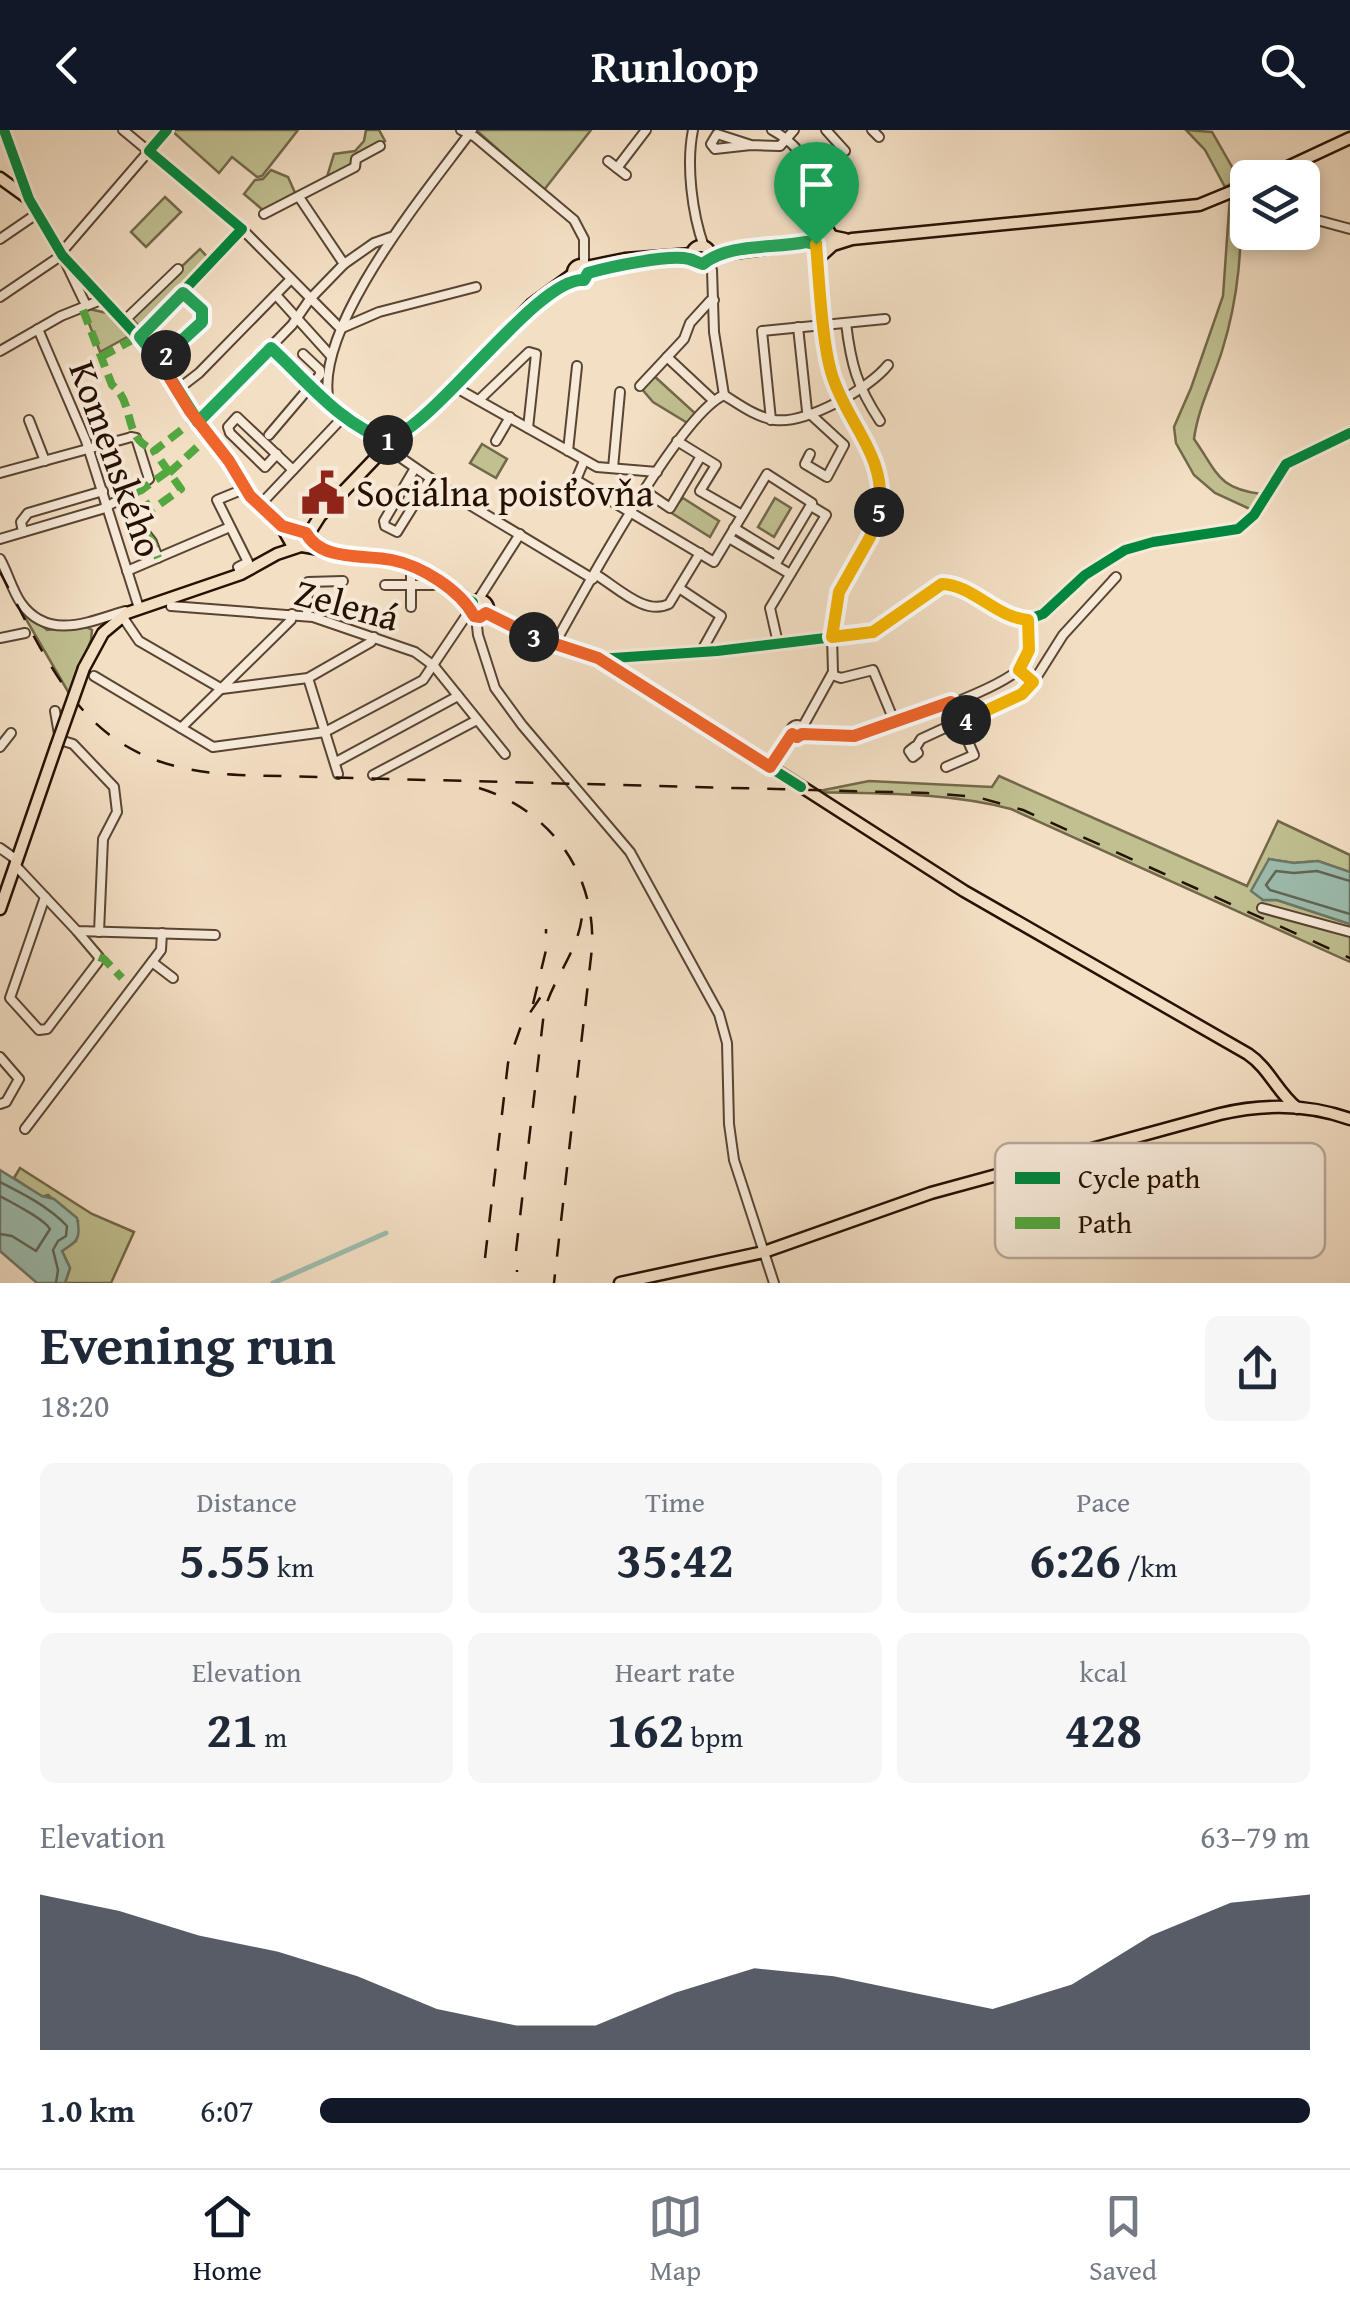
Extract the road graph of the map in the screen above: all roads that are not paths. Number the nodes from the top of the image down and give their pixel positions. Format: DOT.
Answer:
graph roads {
  1 [pos="4,130"];
  2 [pos="123,130"];
  3 [pos="167,130"];
  4 [pos="646,130"];
  5 [pos="694,130"];
  6 [pos="772,130"];
  7 [pos="794,130"];
  8 [pos="1346,130"];
  9 [pos="466,131"];
  10 [pos="829,133"];
  11 [pos="1350,138"];
  12 [pos="788,139"];
  13 [pos="751,145"];
  14 [pos="823,145"];
  15 [pos="380,146"];
  16 [pos="149,151"];
  17 [pos="845,151"];
  18 [pos="1307,160"];
  19 [pos="608,161"];
  20 [pos="617,168"];
  21 [pos="626,175"];
  22 [pos="0,178"];
  23 [pos="19,185"];
  24 [pos="1230,193"];
  25 [pos="299,197"];
  26 [pos="38,214"];
  27 [pos="264,214"];
  28 [pos="820,218"];
  29 [pos="1320,221"];
  30 [pos="242,229"];
  31 [pos="1350,229"];
  32 [pos="0,239"];
  33 [pos="852,239"];
  34 [pos="795,244"];
  35 [pos="821,245"];
  36 [pos="380,246"];
  37 [pos="62,254"];
  38 [pos="701,254"];
  39 [pos="344,264"];
  40 [pos="582,266"];
  41 [pos="178,269"];
  42 [pos="292,280"];
  43 [pos="476,286"];
  44 [pos="183,293"];
  45 [pos="276,295"];
  46 [pos="0,297"];
  47 [pos="100,297"];
  48 [pos="310,299"];
  49 [pos="714,300"];
  50 [pos="86,303"];
  51 [pos="113,310"];
  52 [pos="298,318"];
  53 [pos="885,320"];
  54 [pos="124,322"];
  55 [pos="846,323"];
  56 [pos="825,325"];
  57 [pos="341,328"];
  58 [pos="798,328"];
  59 [pos="38,329"];
  60 [pos="140,337"];
  61 [pos="271,348"];
  62 [pos="0,351"];
  63 [pos="303,354"];
  64 [pos="331,356"];
  65 [pos="667,357"];
  66 [pos="160,362"];
  67 [pos="576,366"];
  68 [pos="888,366"];
  69 [pos="311,386"];
  70 [pos="640,386"];
  71 [pos="459,388"];
  72 [pos="177,390"];
  73 [pos="860,390"];
  74 [pos="620,392"];
  75 [pos="724,395"];
  76 [pos="841,399"];
  77 [pos="480,400"];
  78 [pos="714,401"];
  79 [pos="329,402"];
  80 [pos="808,414"];
  81 [pos="345,416"];
  82 [pos="510,417"];
  83 [pos="29,420"];
  84 [pos="771,420"];
  85 [pos="880,421"];
  86 [pos="198,422"];
  87 [pos="528,428"];
  88 [pos="1350,433"];
  89 [pos="269,436"];
  90 [pos="496,440"];
  91 [pos="677,441"];
  92 [pos="391,447"];
  93 [pos="88,448"];
  94 [pos="568,452"];
  95 [pos="277,454"];
  96 [pos="810,454"];
  97 [pos="701,456"];
  98 [pos="46,461"];
  99 [pos="584,461"];
  100 [pos="415,468"];
  101 [pos="612,468"];
  102 [pos="294,470"];
  103 [pos="657,472"];
  104 [pos="0,473"];
  105 [pos="430,478"];
  106 [pos="685,482"];
  107 [pos="760,486"];
  108 [pos="244,489"];
  109 [pos="103,491"];
  110 [pos="645,492"];
  111 [pos="700,492"];
  112 [pos="772,494"];
  113 [pos="124,496"];
  114 [pos="107,506"];
  115 [pos="259,506"];
  116 [pos="811,506"];
  117 [pos="632,513"];
  118 [pos="742,516"];
  119 [pos="230,527"];
  120 [pos="734,528"];
  121 [pos="23,532"];
  122 [pos="520,534"];
  123 [pos="729,538"];
  124 [pos="0,539"];
  125 [pos="298,539"];
  126 [pos="700,553"];
  127 [pos="780,556"];
  128 [pos="158,558"];
  129 [pos="0,559"];
  130 [pos="411,566"];
  131 [pos="776,566"];
  132 [pos="127,571"];
  133 [pos="241,574"];
  134 [pos="790,574"];
  135 [pos="594,577"];
  136 [pos="1113,580"];
  137 [pos="343,582"];
  138 [pos="385,584"];
  139 [pos="411,585"];
  140 [pos="432,586"];
  141 [pos="679,588"];
  142 [pos="171,606"];
  143 [pos="411,606"];
  144 [pos="137,609"];
  145 [pos="476,612"];
  146 [pos="292,614"];
  147 [pos="122,616"];
  148 [pos="307,616"];
  149 [pos="1028,620"];
  150 [pos="90,622"];
  151 [pos="105,630"];
  152 [pos="25,633"];
  153 [pos="374,637"];
  154 [pos="832,637"];
  155 [pos="0,638"];
  156 [pos="97,641"];
  157 [pos="778,643"];
  158 [pos="554,644"];
  159 [pos="701,652"];
  160 [pos="630,656"];
  161 [pos="598,658"];
  162 [pos="434,666"];
  163 [pos="1019,670"];
  164 [pos="89,672"];
  165 [pos="626,674"];
  166 [pos="832,675"];
  167 [pos="308,678"];
  168 [pos="1033,682"];
  169 [pos="222,689"];
  170 [pos="458,696"];
  171 [pos="951,702"];
  172 [pos="55,711"];
  173 [pos="478,720"];
  174 [pos="895,723"];
  175 [pos="960,723"];
  176 [pos="181,728"];
  177 [pos="802,731"];
  178 [pos="325,732"];
  179 [pos="11,733"];
  180 [pos="0,748"];
  181 [pos="916,748"];
  182 [pos="505,754"];
  183 [pos="336,762"];
  184 [pos="770,767"];
  185 [pos="946,767"];
  186 [pos="338,774"];
  187 [pos="373,775"];
  188 [pos="0,848"];
  189 [pos="16,862"];
  190 [pos="45,897"];
  191 [pos="1262,908"];
  192 [pos="0,909"];
  193 [pos="77,931"];
  194 [pos="99,932"];
  195 [pos="1350,932"];
  196 [pos="162,933"];
  197 [pos="215,935"];
  198 [pos="152,962"];
  199 [pos="122,978"];
  200 [pos="173,978"];
  201 [pos="132,989"];
  202 [pos="0,1057"];
  203 [pos="1278,1090"];
  204 [pos="0,1104"];
  205 [pos="1265,1107"];
  206 [pos="1282,1108"];
  207 [pos="1297,1108"];
  208 [pos="1350,1118"];
  209 [pos="26,1130"];
  210 [pos="1115,1143"];
  211 [pos="995,1176"];
  212 [pos="764,1252"];
  213 [pos="620,1283"];
  214 [pos="774,1283"];
  1 -- 23 [label="street"];
  2 -- 16 [label="street"];
  3 -- 16 [label="street"];
  4 -- 20 [label="street"];
  5 -- 38 [label="street"];
  6 -- 12 [label="street"];
  7 -- 12 [label="street"];
  8 -- 11 [label="street"];
  9 -- 36 [label="street"];
  9 -- 40 [label="street"];
  10 -- 14 [label="street"];
  10 -- 17 [label="street"];
  11 -- 18 [label="main road"];
  12 -- 13 [label="street"];
  12 -- 28 [label="street"];
  15 -- 25 [label="street"];
  16 -- 30 [label="street"];
  16 -- 37 [label="street"];
  19 -- 20 [label="street"];
  20 -- 21 [label="street"];
  22 -- 23 [label="main road"];
  23 -- 26 [label="main road"];
  24 -- 33 [label="main road"];
  25 -- 27 [label="street"];
  25 -- 39 [label="street"];
  26 -- 32 [label="street"];
  26 -- 37 [label="main road"];
  28 -- 33 [label="main road"];
  28 -- 34 [label="street"];
  28 -- 35 [label="street"];
  29 -- 31 [label="street"];
  30 -- 42 [label="street"];
  30 -- 44 [label="street"];
  33 -- 35 [label="main road"];
  33 -- 35 [label="main road"];
  34 -- 35 [label="main road"];
  34 -- 38 [label="main road"];
  35 -- 56 [label="street"];
  36 -- 39 [label="street"];
  36 -- 57 [label="street"];
  37 -- 46 [label="street"];
  37 -- 47 [label="main road"];
  37 -- 50 [label="street"];
  38 -- 40 [label="main road"];
  38 -- 40 [label="main road"];
  38 -- 49 [label="street"];
  39 -- 48 [label="street"];
  40 -- 71 [label="main road"];
  41 -- 54 [label="street"];
  42 -- 45 [label="street"];
  42 -- 48 [label="street"];
  43 -- 57 [label="street"];
  44 -- 60 [label="street"];
  44 -- 66 [label="street"];
  45 -- 52 [label="street"];
  45 -- 72 [label="street"];
  47 -- 50 [label="street"];
  47 -- 51 [label="main road"];
  48 -- 52 [label="street"];
  48 -- 57 [label="street"];
  49 -- 65 [label="street"];
  49 -- 75 [label="street"];
  50 -- 51 [label="street"];
  50 -- 59 [label="street"];
  51 -- 54 [label="main road"];
  52 -- 61 [label="street"];
  52 -- 64 [label="street"];
  53 -- 55 [label="street"];
  54 -- 60 [label="main road"];
  55 -- 56 [label="street"];
  55 -- 73 [label="street"];
  56 -- 58 [label="street"];
  56 -- 76 [label="street"];
  57 -- 64 [label="street"];
  58 -- 80 [label="street"];
  58 -- 84 [label="street"];
  59 -- 62 [label="street"];
  59 -- 93 [label="street, Komenského"];
  60 -- 66 [label="main road"];
  61 -- 69 [label="street"];
  61 -- 86 [label="street"];
  63 -- 69 [label="street"];
  64 -- 79 [label="street"];
  65 -- 70 [label="street"];
  65 -- 78 [label="street"];
  66 -- 72 [label="main road"];
  67 -- 94 [label="street"];
  68 -- 73 [label="street"];
  69 -- 79 [label="street"];
  69 -- 89 [label="street"];
  71 -- 77 [label="street"];
  71 -- 92 [label="main road"];
  72 -- 86 [label="main road"];
  73 -- 76 [label="street"];
  73 -- 85 [label="street"];
  74 -- 101 [label="street"];
  75 -- 78 [label="street"];
  75 -- 84 [label="street"];
  76 -- 80 [label="street"];
  76 -- 154 [label="street"];
  77 -- 82 [label="street"];
  77 -- 87 [label="street"];
  78 -- 91 [label="street"];
  79 -- 81 [label="street"];
  80 -- 84 [label="street"];
  80 -- 96 [label="street"];
  81 -- 92 [label="street"];
  81 -- 102 [label="street"];
  82 -- 87 [label="street"];
  82 -- 90 [label="street"];
  83 -- 98 [label="street"];
  86 -- 108 [label="main road"];
  87 -- 94 [label="street"];
  88 -- 149 [label="street"];
  91 -- 97 [label="street"];
  91 -- 103 [label="street"];
  92 -- 100 [label="street"];
  92 -- 125 [label="main road"];
  93 -- 98 [label="street"];
  93 -- 109 [label="street, Komenského"];
  93 -- 113 [label="street"];
  94 -- 99 [label="street"];
  95 -- 95 [label="street"];
  95 -- 102 [label="street"];
  97 -- 106 [label="street"];
  97 -- 111 [label="street"];
  98 -- 104 [label="street"];
  99 -- 101 [label="street"];
  99 -- 117 [label="street"];
  100 -- 105 [label="street"];
  100 -- 105 [label="street"];
  101 -- 103 [label="street"];
  102 -- 115 [label="street"];
  103 -- 110 [label="street"];
  105 -- 122 [label="street"];
  106 -- 110 [label="street"];
  106 -- 111 [label="street"];
  107 -- 112 [label="street"];
  107 -- 116 [label="street"];
  107 -- 118 [label="street"];
  108 -- 115 [label="main road"];
  108 -- 119 [label="street"];
  109 -- 114 [label="street, Komenského"];
  109 -- 121 [label="street"];
  110 -- 117 [label="street"];
  111 -- 118 [label="street"];
  113 -- 114 [label="street"];
  113 -- 128 [label="street"];
  114 -- 121 [label="street"];
  114 -- 132 [label="street, Komenského"];
  115 -- 125 [label="main road"];
  116 -- 127 [label="street"];
  116 -- 134 [label="street"];
  117 -- 126 [label="street"];
  117 -- 135 [label="street"];
  118 -- 120 [label="street"];
  119 -- 128 [label="street"];
  119 -- 133 [label="street"];
  120 -- 123 [label="street"];
  120 -- 127 [label="street"];
  121 -- 124 [label="street"];
  122 -- 135 [label="street"];
  122 -- 145 [label="street"];
  123 -- 126 [label="street"];
  123 -- 131 [label="street"];
  125 -- 130 [label="main road"];
  125 -- 133 [label="main road"];
  126 -- 141 [label="street"];
  127 -- 131 [label="street"];
  128 -- 132 [label="street"];
  129 -- 150 [label="street"];
  130 -- 139 [label="street"];
  130 -- 145 [label="main road"];
  131 -- 134 [label="street"];
  132 -- 144 [label="street, Komenského"];
  133 -- 144 [label="main road"];
  134 -- 157 [label="street"];
  135 -- 141 [label="street"];
  135 -- 158 [label="street"];
  136 -- 168 [label="street"];
  137 -- 148 [label="street"];
  138 -- 139 [label="street"];
  139 -- 140 [label="street"];
  139 -- 143 [label="street"];
  141 -- 159 [label="street"];
  142 -- 146 [label="street, Zelená"];
  144 -- 147 [label="main road"];
  144 -- 150 [label="street"];
  145 -- 158 [label="main road"];
  145 -- 162 [label="street"];
  145 -- 212 [label="street"];
  146 -- 148 [label="street, Zelená"];
  146 -- 169 [label="street"];
  147 -- 151 [label="main road"];
  147 -- 169 [label="street"];
  148 -- 153 [label="street, Zelená"];
  149 -- 154 [label="street"];
  149 -- 163 [label="street"];
  150 -- 151 [label="street"];
  150 -- 156 [label="street"];
  151 -- 156 [label="main road"];
  152 -- 155 [label="street"];
  153 -- 162 [label="street, Zelená"];
  153 -- 167 [label="street"];
  154 -- 157 [label="street"];
  154 -- 166 [label="street"];
  156 -- 164 [label="main road"];
  157 -- 159 [label="street"];
  158 -- 161 [label="main road"];
  159 -- 160 [label="street"];
  160 -- 161 [label="street"];
  160 -- 165 [label="street"];
  161 -- 165 [label="main road"];
  162 -- 170 [label="street, Zelená"];
  162 -- 178 [label="street"];
  163 -- 168 [label="street"];
  163 -- 171 [label="street"];
  164 -- 176 [label="street"];
  164 -- 189 [label="main road, bridge"];
  165 -- 184 [label="main road"];
  166 -- 174 [label="street"];
  166 -- 177 [label="street"];
  167 -- 169 [label="street"];
  167 -- 178 [label="street"];
  168 -- 175 [label="street"];
  169 -- 176 [label="street"];
  170 -- 173 [label="street, Zelená"];
  170 -- 183 [label="street"];
  171 -- 174 [label="street"];
  171 -- 175 [label="street"];
  172 -- 194 [label="street"];
  173 -- 182 [label="street, Zelená"];
  173 -- 187 [label="street"];
  174 -- 177 [label="street"];
  175 -- 181 [label="street"];
  175 -- 185 [label="street"];
  176 -- 178 [label="street"];
  177 -- 184 [label="street"];
  178 -- 183 [label="street"];
  179 -- 180 [label="street"];
  183 -- 186 [label="street"];
  184 -- 203 [label="main road"];
  188 -- 189 [label="street"];
  189 -- 190 [label="street"];
  189 -- 192 [label="main road"];
  190 -- 193 [label="street"];
  190 -- 193 [label="street"];
  191 -- 195 [label="street"];
  193 -- 194 [label="street"];
  194 -- 196 [label="street"];
  196 -- 197 [label="street"];
  196 -- 198 [label="street"];
  198 -- 200 [label="street"];
  198 -- 201 [label="street"];
  199 -- 201 [label="street"];
  201 -- 209 [label="street"];
  202 -- 204 [label="street"];
  203 -- 205 [label="main road"];
  203 -- 206 [label="main road"];
  203 -- 207 [label="main road"];
  205 -- 206 [label="main road"];
  205 -- 210 [label="main road"];
  206 -- 207 [label="main road"];
  207 -- 208 [label="main road"];
  211 -- 212 [label="main road"];
  212 -- 213 [label="main road"];
  212 -- 214 [label="street"];
}
